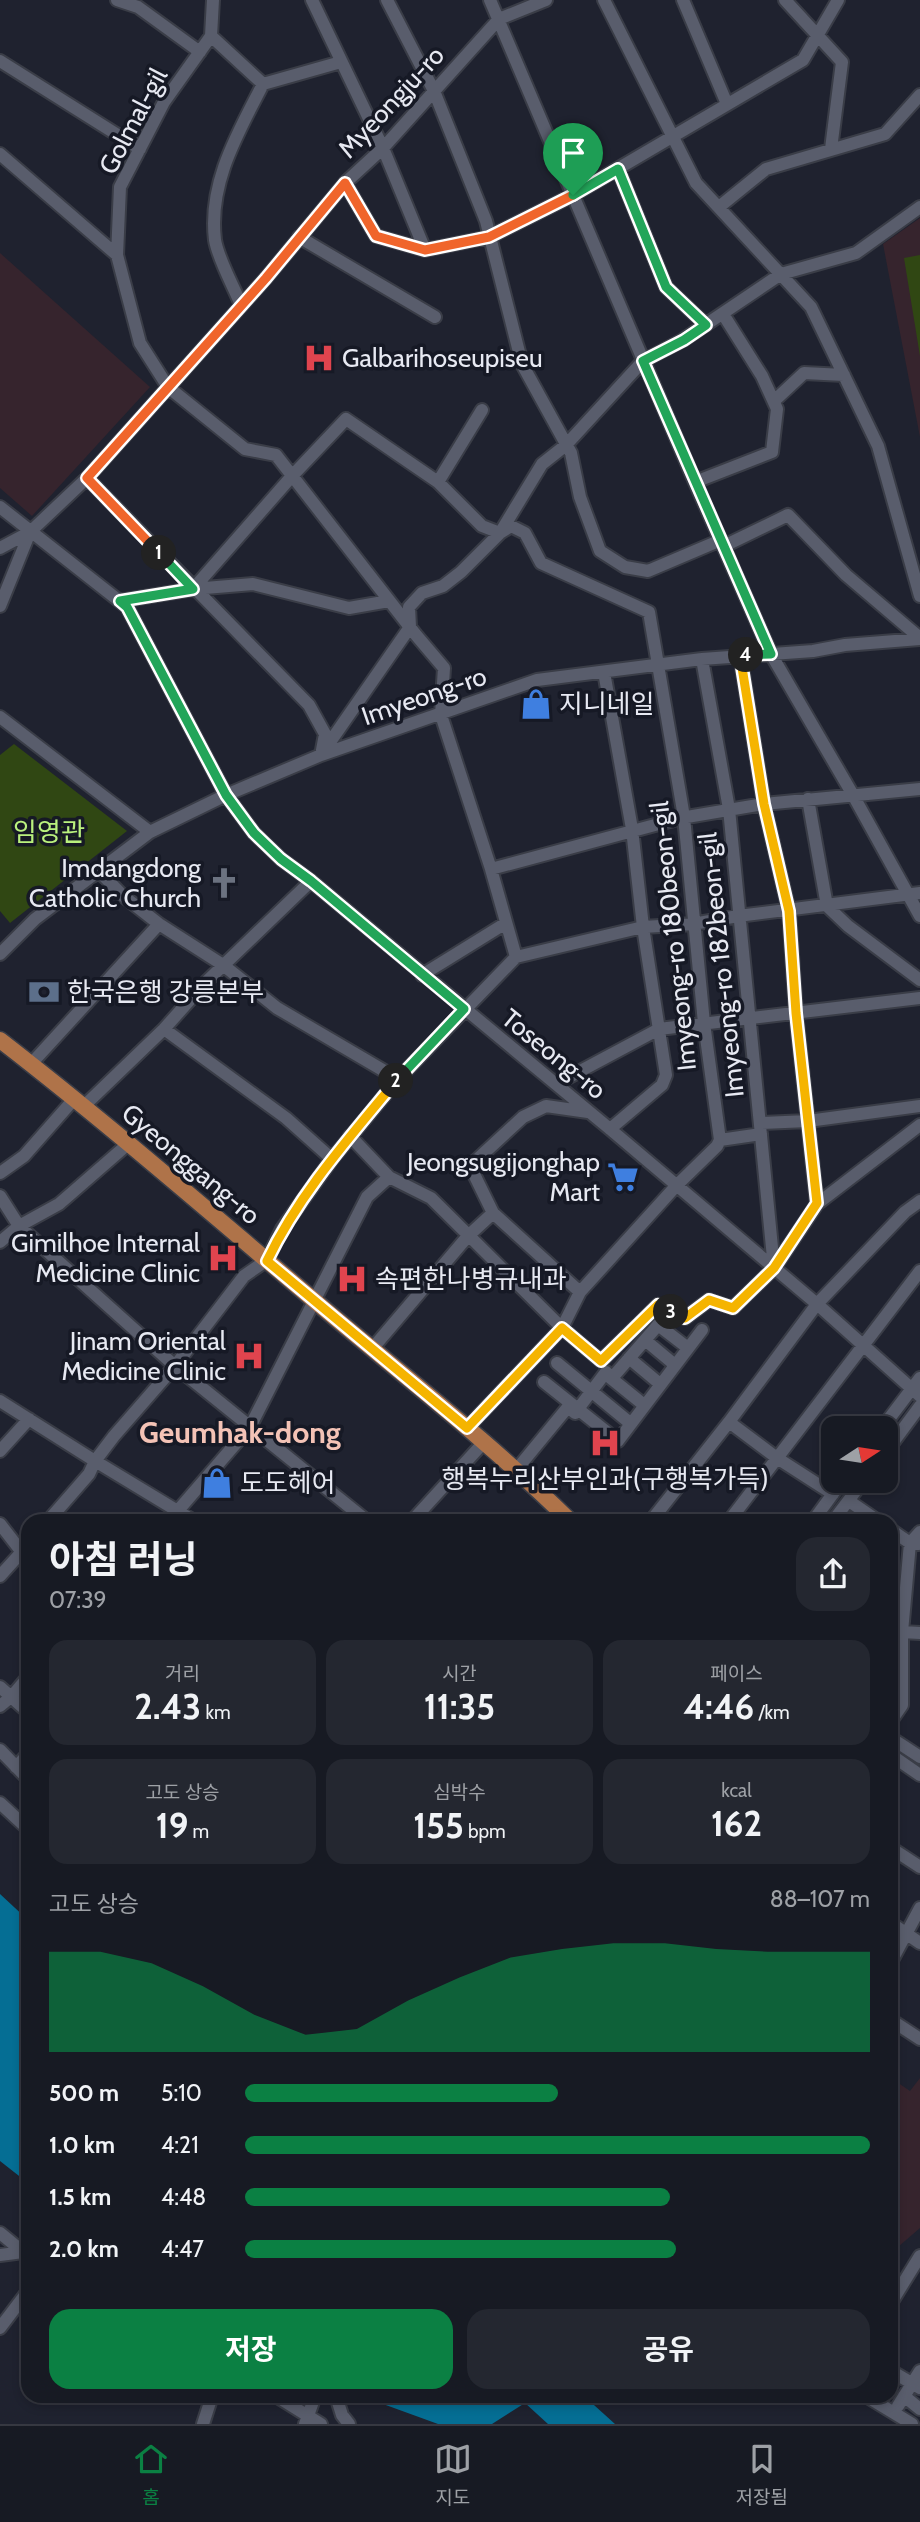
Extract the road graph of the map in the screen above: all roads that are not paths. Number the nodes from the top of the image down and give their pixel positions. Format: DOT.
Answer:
graph roads {
  1 [pos="117,0"];
  2 [pos="213,0"];
  3 [pos="312,0"];
  4 [pos="387,0"];
  5 [pos="490,0"];
  6 [pos="546,0"];
  7 [pos="604,0"];
  8 [pos="683,0"];
  9 [pos="785,0"];
  10 [pos="838,0"];
  11 [pos="499,19"];
  12 [pos="211,36"];
  13 [pos="817,36"];
  14 [pos="200,52"];
  15 [pos="0,61"];
  16 [pos="341,62"];
  17 [pos="263,84"];
  18 [pos="434,91"];
  19 [pos="920,95"];
  20 [pos="727,104"];
  21 [pos="672,135"];
  22 [pos="383,148"];
  23 [pos="140,149"];
  24 [pos="831,149"];
  25 [pos="0,154"];
  26 [pos="618,169"];
  27 [pos="345,183"];
  28 [pos="573,195"];
  29 [pos="719,207"];
  30 [pos="920,207"];
  31 [pos="299,237"];
  32 [pos="489,237"];
  33 [pos="425,250"];
  34 [pos="117,255"];
  35 [pos="781,274"];
  36 [pos="241,305"];
  37 [pos="723,314"];
  38 [pos="435,317"];
  39 [pos="706,325"];
  40 [pos="643,361"];
  41 [pos="844,375"];
  42 [pos="168,387"];
  43 [pos="774,401"];
  44 [pos="482,410"];
  45 [pos="566,445"];
  46 [pos="292,476"];
  47 [pos="87,478"];
  48 [pos="438,482"];
  49 [pos="695,482"];
  50 [pos="0,507"];
  51 [pos="30,532"];
  52 [pos="500,533"];
  53 [pos="722,543"];
  54 [pos="0,548"];
  55 [pos="193,589"];
  56 [pos="920,596"];
  57 [pos="120,601"];
  58 [pos="389,601"];
  59 [pos="0,606"];
  60 [pos="410,627"];
  61 [pos="920,639"];
  62 [pos="771,654"];
  63 [pos="740,655"];
  64 [pos="702,659"];
  65 [pos="659,664"];
  66 [pos="604,672"];
  67 [pos="441,715"];
  68 [pos="0,716"];
  69 [pos="321,755"];
  70 [pos="920,789"];
  71 [pos="226,795"];
  72 [pos="853,795"];
  73 [pos="808,799"];
  74 [pos="764,804"];
  75 [pos="729,809"];
  76 [pos="684,817"];
  77 [pos="632,829"];
  78 [pos="150,832"];
  79 [pos="491,869"];
  80 [pos="99,871"];
  81 [pos="311,881"];
  82 [pos="914,894"];
  83 [pos="827,906"];
  84 [pos="789,911"];
  85 [pos="738,916"];
  86 [pos="920,916"];
  87 [pos="506,923"];
  88 [pos="693,923"];
  89 [pos="159,925"];
  90 [pos="643,927"];
  91 [pos="0,954"];
  92 [pos="516,957"];
  93 [pos="223,965"];
  94 [pos="422,975"];
  95 [pos="920,980"];
  96 [pos="920,998"];
  97 [pos="464,1009"];
  98 [pos="796,1013"];
  99 [pos="749,1019"];
  100 [pos="704,1023"];
  101 [pos="164,1029"];
  102 [pos="659,1029"];
  103 [pos="0,1040"];
  104 [pos="31,1064"];
  105 [pos="398,1079"];
  106 [pos="556,1084"];
  107 [pos="80,1102"];
  108 [pos="920,1106"];
  109 [pos="588,1112"];
  110 [pos="808,1121"];
  111 [pos="920,1125"];
  112 [pos="761,1128"];
  113 [pos="610,1129"];
  114 [pos="351,1136"];
  115 [pos="720,1140"];
  116 [pos="128,1144"];
  117 [pos="332,1159"];
  118 [pos="0,1173"];
  119 [pos="389,1177"];
  120 [pos="676,1186"];
  121 [pos="0,1196"];
  122 [pos="920,1201"];
  123 [pos="817,1203"];
  124 [pos="493,1213"];
  125 [pos="19,1226"];
  126 [pos="468,1236"];
  127 [pos="0,1242"];
  128 [pos="267,1261"];
  129 [pos="774,1268"];
  130 [pos="920,1271"];
  131 [pos="580,1293"];
  132 [pos="314,1300"];
  133 [pos="817,1304"];
  134 [pos="562,1328"];
  135 [pos="702,1329"];
  136 [pos="645,1340"];
  137 [pos="864,1346"];
  138 [pos="571,1347"];
  139 [pos="688,1348"];
  140 [pos="372,1349"];
  141 [pos="629,1358"];
  142 [pos="557,1363"];
  143 [pos="675,1365"];
  144 [pos="175,1366"];
  145 [pos="605,1373"];
  146 [pos="920,1378"];
  147 [pos="544,1382"];
  148 [pos="660,1384"];
  149 [pos="590,1391"];
  150 [pos="916,1393"];
  151 [pos="0,1401"];
  152 [pos="644,1405"];
  153 [pos="920,1406"];
  154 [pos="578,1409"];
  155 [pos="894,1416"];
  156 [pos="29,1419"];
  157 [pos="729,1422"];
  158 [pos="630,1423"];
  159 [pos="250,1427"];
  160 [pos="467,1428"];
  161 [pos="898,1436"];
  162 [pos="485,1441"];
  163 [pos="0,1451"];
  164 [pos="777,1458"];
  165 [pos="95,1461"];
  166 [pos="517,1469"];
  167 [pos="855,1493"];
  168 [pos="833,1494"];
  169 [pos="849,1501"];
  170 [pos="179,1510"];
  171 [pos="57,1514"];
  172 [pos="175,1514"];
  173 [pos="184,1514"];
  174 [pos="358,1514"];
  175 [pos="418,1514"];
  176 [pos="563,1514"];
  177 [pos="657,1514"];
  178 [pos="734,1514"];
  179 [pos="818,1514"];
  180 [pos="839,1514"];
  181 [pos="868,1514"];
  182 [pos="0,1524"];
  183 [pos="920,1532"];
  184 [pos="898,1534"];
  185 [pos="915,1544"];
  186 [pos="21,1547"];
  187 [pos="21,1557"];
  188 [pos="0,1576"];
  189 [pos="898,1615"];
  190 [pos="898,1632"];
  191 [pos="920,1633"];
  192 [pos="898,1668"];
  193 [pos="21,1685"];
  194 [pos="0,1687"];
  195 [pos="12,1696"];
  196 [pos="21,1705"];
  197 [pos="0,1706"];
  198 [pos="898,1711"];
  199 [pos="898,1743"];
  200 [pos="0,1749"];
  201 [pos="920,1757"];
  202 [pos="898,1760"];
  203 [pos="21,1762"];
  204 [pos="16,1767"];
  205 [pos="21,1772"];
  206 [pos="920,1775"];
  207 [pos="0,1803"];
  208 [pos="21,1822"];
  209 [pos="898,1853"];
  210 [pos="920,1867"];
  211 [pos="920,1908"];
  212 [pos="898,1928"];
  213 [pos="906,1933"];
  214 [pos="920,1942"];
  215 [pos="898,1948"];
  216 [pos="898,2025"];
  217 [pos="920,2039"];
  218 [pos="0,2233"];
  219 [pos="21,2251"];
  220 [pos="21,2254"];
  221 [pos="0,2255"];
  222 [pos="920,2256"];
  223 [pos="898,2291"];
  224 [pos="21,2300"];
  225 [pos="0,2328"];
  226 [pos="920,2371"];
  227 [pos="898,2375"];
  228 [pos="916,2386"];
  229 [pos="210,2403"];
  230 [pos="292,2403"];
  231 [pos="338,2403"];
  232 [pos="878,2403"];
  233 [pos="920,2409"];
  234 [pos="309,2410"];
  235 [pos="203,2424"];
  236 [pos="321,2424"];
  237 [pos="349,2424"];
  238 [pos="912,2424"];
  1 -- 14 [label="street"];
  2 -- 12 [label="street"];
  3 -- 16 [label="street"];
  4 -- 18 [label="street"];
  5 -- 11 [label="street"];
  6 -- 11 [label="street"];
  7 -- 21 [label="street"];
  8 -- 20 [label="street"];
  9 -- 13 [label="street"];
  10 -- 13 [label="street"];
  11 -- 18 [label="street, Myeongju-ro"];
  11 -- 28 [label="street"];
  12 -- 14 [label="street, Golmal-gil"];
  12 -- 17 [label="street"];
  13 -- 20 [label="street"];
  13 -- 24 [label="street"];
  14 -- 23 [label="street, Golmal-gil"];
  15 -- 23 [label="street"];
  16 -- 17 [label="street"];
  16 -- 22 [label="street"];
  17 -- 36 [label="street"];
  18 -- 22 [label="street, Myeongju-ro"];
  18 -- 32 [label="street"];
  19 -- 24 [label="street"];
  20 -- 21 [label="street"];
  21 -- 26 [label="street"];
  21 -- 29 [label="street"];
  22 -- 27 [label="street, Myeongju-ro"];
  22 -- 33 [label="street"];
  23 -- 34 [label="street, Golmal-gil"];
  24 -- 29 [label="street"];
  25 -- 34 [label="street"];
  26 -- 28 [label="street"];
  26 -- 39 [label="street"];
  27 -- 31 [label="street, Myeongju-ro"];
  27 -- 33 [label="street"];
  28 -- 32 [label="street"];
  28 -- 40 [label="street"];
  29 -- 35 [label="street"];
  30 -- 35 [label="street"];
  31 -- 36 [label="street, Myeongju-ro"];
  31 -- 38 [label="street"];
  32 -- 33 [label="street"];
  32 -- 45 [label="street"];
  34 -- 42 [label="street, Golmal-gil"];
  35 -- 37 [label="street"];
  35 -- 41 [label="street"];
  36 -- 42 [label="street, Myeongju-ro"];
  37 -- 39 [label="street"];
  37 -- 43 [label="street"];
  39 -- 40 [label="street"];
  40 -- 45 [label="street"];
  40 -- 49 [label="street"];
  41 -- 43 [label="street"];
  41 -- 56 [label="street"];
  42 -- 46 [label="street, Golmal-gil"];
  42 -- 47 [label="street, Myeongju-ro"];
  43 -- 49 [label="street"];
  44 -- 48 [label="street"];
  45 -- 52 [label="street"];
  45 -- 53 [label="street"];
  46 -- 48 [label="street"];
  46 -- 55 [label="street"];
  46 -- 58 [label="street, Golmal-gil"];
  47 -- 51 [label="street, Myeongju-ro"];
  47 -- 55 [label="street"];
  48 -- 52 [label="street"];
  49 -- 53 [label="street"];
  50 -- 51 [label="street, Toseong-ro"];
  51 -- 54 [label="street, Myeongju-ro"];
  51 -- 57 [label="street, Toseong-ro"];
  51 -- 59 [label="street"];
  52 -- 60 [label="street"];
  52 -- 65 [label="street, Imyeong-ro 180beon-gil"];
  53 -- 61 [label="street"];
  53 -- 62 [label="street"];
  55 -- 57 [label="street"];
  55 -- 58 [label="street"];
  55 -- 69 [label="street"];
  57 -- 71 [label="street, Toseong-ro"];
  58 -- 60 [label="street, Golmal-gil"];
  60 -- 67 [label="street, Golmal-gil"];
  60 -- 69 [label="street"];
  61 -- 62 [label="street, Imyeong-ro"];
  62 -- 63 [label="street, Imyeong-ro"];
  62 -- 72 [label="street"];
  63 -- 64 [label="street, Imyeong-ro"];
  63 -- 74 [label="street"];
  64 -- 65 [label="street, Imyeong-ro"];
  64 -- 75 [label="street, Imyeong-ro 182beon-gil"];
  65 -- 66 [label="street, Imyeong-ro"];
  65 -- 76 [label="street, Imyeong-ro 180beon-gil"];
  66 -- 67 [label="street, Imyeong-ro"];
  66 -- 77 [label="street"];
  67 -- 69 [label="street, Imyeong-ro"];
  67 -- 79 [label="street"];
  68 -- 78 [label="street"];
  69 -- 71 [label="street, Imyeong-ro"];
  70 -- 72 [label="street"];
  71 -- 78 [label="street, Imyeong-ro"];
  71 -- 81 [label="street, Toseong-ro"];
  72 -- 73 [label="street"];
  72 -- 82 [label="street"];
  73 -- 74 [label="street"];
  73 -- 83 [label="street"];
  74 -- 75 [label="street"];
  74 -- 84 [label="street"];
  75 -- 76 [label="street"];
  75 -- 85 [label="street, Imyeong-ro 182beon-gil"];
  76 -- 77 [label="street"];
  76 -- 88 [label="street, Imyeong-ro 180beon-gil"];
  77 -- 79 [label="street"];
  77 -- 90 [label="street"];
  78 -- 80 [label="street, Imyeong-ro"];
  79 -- 87 [label="street"];
  80 -- 89 [label="street"];
  80 -- 91 [label="street, Imyeong-ro"];
  81 -- 93 [label="street"];
  81 -- 94 [label="street, Toseong-ro"];
  82 -- 83 [label="street"];
  82 -- 86 [label="street"];
  83 -- 84 [label="street"];
  83 -- 95 [label="street"];
  84 -- 85 [label="street"];
  84 -- 98 [label="street"];
  85 -- 88 [label="street"];
  85 -- 99 [label="street, Imyeong-ro 182beon-gil"];
  87 -- 92 [label="street"];
  87 -- 94 [label="street"];
  88 -- 90 [label="street"];
  88 -- 100 [label="street, Imyeong-ro 180beon-gil"];
  89 -- 93 [label="street"];
  89 -- 104 [label="street"];
  90 -- 92 [label="street"];
  90 -- 102 [label="street"];
  92 -- 97 [label="street"];
  93 -- 101 [label="street"];
  93 -- 105 [label="street"];
  94 -- 97 [label="street, Toseong-ro"];
  96 -- 98 [label="street"];
  97 -- 105 [label="street"];
  97 -- 106 [label="street, Toseong-ro"];
  98 -- 99 [label="street"];
  98 -- 110 [label="street"];
  99 -- 100 [label="street"];
  99 -- 112 [label="street, Imyeong-ro 182beon-gil"];
  100 -- 102 [label="street"];
  100 -- 115 [label="street, Imyeong-ro 180beon-gil"];
  101 -- 107 [label="street"];
  101 -- 117 [label="street"];
  102 -- 106 [label="street"];
  102 -- 113 [label="street"];
  103 -- 104 [label="main road, Gyeonggang-ro"];
  104 -- 107 [label="main road, Gyeonggang-ro"];
  105 -- 114 [label="street"];
  106 -- 109 [label="street, Toseong-ro"];
  107 -- 116 [label="main road, Gyeonggang-ro"];
  107 -- 118 [label="street"];
  108 -- 110 [label="street"];
  109 -- 113 [label="street, Toseong-ro"];
  109 -- 124 [label="street"];
  110 -- 112 [label="street"];
  110 -- 123 [label="street"];
  111 -- 123 [label="street"];
  112 -- 115 [label="street"];
  112 -- 129 [label="street, Imyeong-ro 182beon-gil"];
  113 -- 120 [label="street, Toseong-ro"];
  114 -- 117 [label="street"];
  114 -- 119 [label="street"];
  115 -- 120 [label="street"];
  116 -- 125 [label="street"];
  116 -- 128 [label="main road, Gyeonggang-ro"];
  117 -- 128 [label="street"];
  119 -- 126 [label="street"];
  119 -- 132 [label="street"];
  120 -- 129 [label="street, Toseong-ro"];
  120 -- 131 [label="street"];
  121 -- 125 [label="street"];
  122 -- 133 [label="street"];
  123 -- 129 [label="street"];
  124 -- 126 [label="street"];
  124 -- 131 [label="street"];
  125 -- 127 [label="street"];
  125 -- 144 [label="street"];
  126 -- 134 [label="street"];
  126 -- 140 [label="street"];
  128 -- 132 [label="main road, Gyeonggang-ro"];
  128 -- 144 [label="street"];
  129 -- 133 [label="street, Toseong-ro"];
  129 -- 134 [label="street"];
  130 -- 137 [label="street"];
  131 -- 134 [label="street"];
  132 -- 140 [label="main road, Gyeonggang-ro"];
  132 -- 159 [label="street"];
  133 -- 137 [label="street, Toseong-ro"];
  133 -- 157 [label="street"];
  134 -- 160 [label="street"];
  135 -- 139 [label="street"];
  136 -- 139 [label="street"];
  136 -- 141 [label="street"];
  136 -- 143 [label="street"];
  137 -- 150 [label="street, Toseong-ro"];
  137 -- 164 [label="street"];
  138 -- 145 [label="street"];
  139 -- 143 [label="street"];
  140 -- 160 [label="main road, Gyeonggang-ro"];
  141 -- 145 [label="street"];
  141 -- 148 [label="street"];
  142 -- 149 [label="street"];
  143 -- 148 [label="street"];
  144 -- 159 [label="street"];
  144 -- 165 [label="street"];
  145 -- 149 [label="street"];
  145 -- 152 [label="street"];
  146 -- 150 [label="street"];
  147 -- 154 [label="street"];
  148 -- 152 [label="street"];
  149 -- 154 [label="street"];
  149 -- 158 [label="street"];
  150 -- 155 [label="street"];
  151 -- 156 [label="street"];
  152 -- 158 [label="street"];
  153 -- 161 [label="street"];
  154 -- 158 [label="street"];
  154 -- 166 [label="street"];
  156 -- 163 [label="street"];
  156 -- 165 [label="street"];
  157 -- 164 [label="street"];
  157 -- 177 [label="street"];
  159 -- 170 [label="street"];
  159 -- 174 [label="street"];
  160 -- 162 [label="main road, Gyeonggang-ro"];
  162 -- 166 [label="main road, Gyeonggang-ro"];
  162 -- 175 [label="street"];
  164 -- 168 [label="street"];
  164 -- 178 [label="street"];
  165 -- 170 [label="street"];
  165 -- 171 [label="street"];
  166 -- 176 [label="main road, Gyeonggang-ro"];
  167 -- 169 [label="street"];
  168 -- 179 [label="street"];
  169 -- 180 [label="street"];
  169 -- 181 [label="street"];
  170 -- 172 [label="street"];
  170 -- 173 [label="street"];
  182 -- 186 [label="street"];
  183 -- 185 [label="street"];
  184 -- 185 [label="street"];
  185 -- 189 [label="street"];
  187 -- 188 [label="street"];
  190 -- 191 [label="street"];
  192 -- 198 [label="street"];
  193 -- 195 [label="street"];
  194 -- 195 [label="street"];
  195 -- 196 [label="street"];
  195 -- 197 [label="street"];
  199 -- 201 [label="street"];
  200 -- 204 [label="street"];
  202 -- 206 [label="street"];
  203 -- 204 [label="street"];
  204 -- 205 [label="street"];
  207 -- 208 [label="street"];
  209 -- 210 [label="street"];
  211 -- 213 [label="street"];
  212 -- 213 [label="street"];
  213 -- 214 [label="street"];
  213 -- 215 [label="street"];
  216 -- 217 [label="street"];
  218 -- 219 [label="street"];
  220 -- 221 [label="street"];
  222 -- 223 [label="street"];
  224 -- 225 [label="street"];
  226 -- 228 [label="street"];
  227 -- 228 [label="street"];
  228 -- 233 [label="street"];
  229 -- 235 [label="street"];
  230 -- 234 [label="street"];
  231 -- 237 [label="street"];
  232 -- 238 [label="street"];
  234 -- 236 [label="street"];
}
